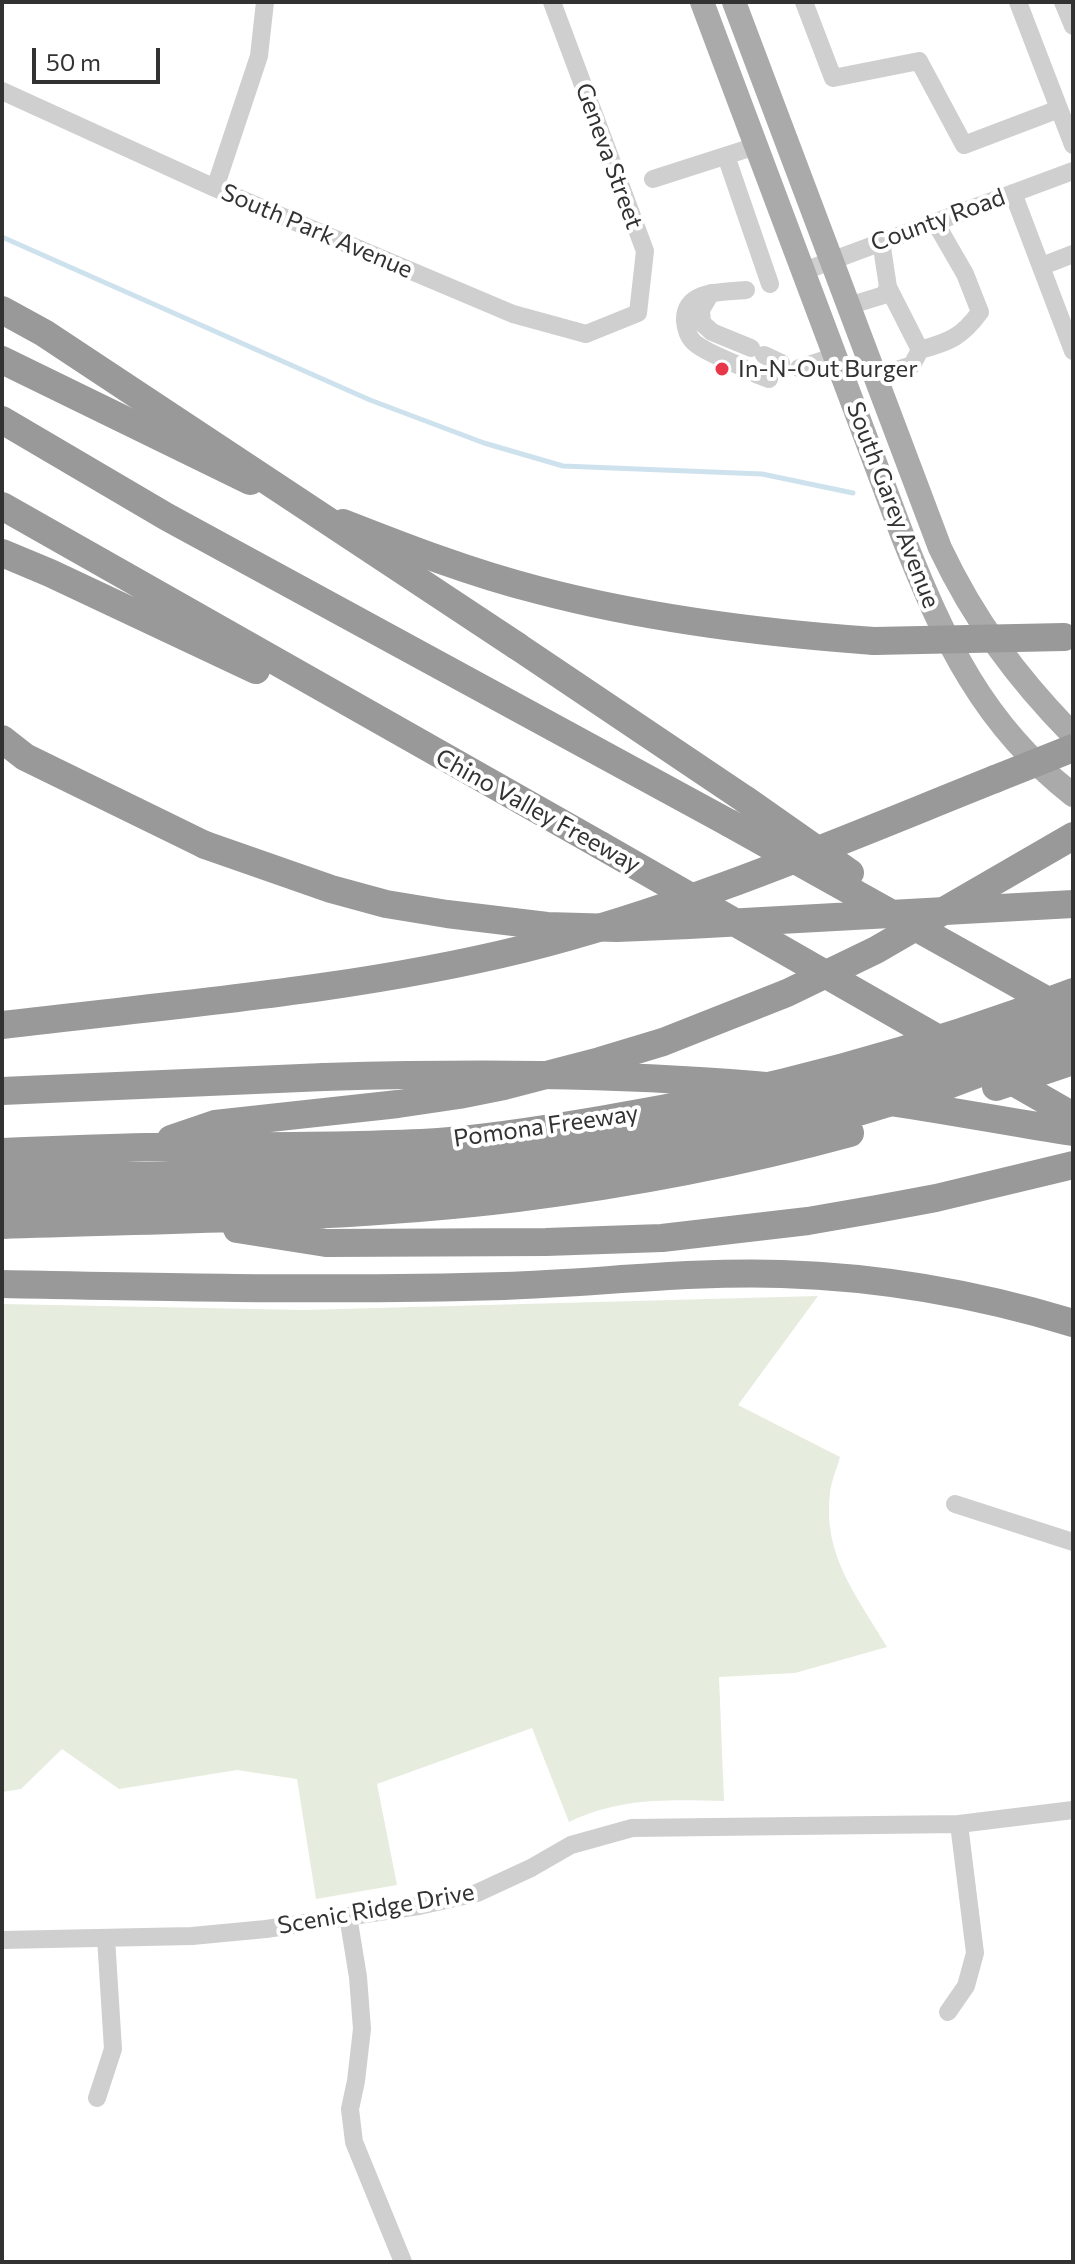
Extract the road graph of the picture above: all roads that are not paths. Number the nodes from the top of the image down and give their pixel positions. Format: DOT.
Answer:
graph roads {
  1 [pos="265,2"];
  2 [pos="552,2"];
  3 [pos="702,2"];
  4 [pos="734,2"];
  5 [pos="804,2"];
  6 [pos="1018,2"];
  7 [pos="1063,2"];
  8 [pos="1073,26"];
  9 [pos="2,91"];
  10 [pos="1059,109"];
  11 [pos="1073,145"];
  12 [pos="756,146"];
  13 [pos="726,156"];
  14 [pos="1073,171"];
  15 [pos="653,179"];
  16 [pos="215,188"];
  17 [pos="1013,193"];
  18 [pos="784,220"];
  19 [pos="935,222"];
  20 [pos="752,232"];
  21 [pos="881,241"];
  22 [pos="1073,254"];
  23 [pos="831,260"];
  24 [pos="1042,266"];
  25 [pos="804,271"];
  26 [pos="770,284"];
  27 [pos="888,287"];
  28 [pos="746,290"];
  29 [pos="711,293"];
  30 [pos="848,306"];
  31 [pos="2,310"];
  32 [pos="638,313"];
  33 [pos="2,350"];
  34 [pos="920,350"];
  35 [pos="1073,351"];
  36 [pos="765,355"];
  37 [pos="836,356"];
  38 [pos="2,360"];
  39 [pos="799,368"];
  40 [pos="756,373"];
  41 [pos="875,377"];
  42 [pos="92,403"];
  43 [pos="2,420"];
  44 [pos="2,506"];
  45 [pos="2,553"];
  46 [pos="1068,636"];
  47 [pos="1073,735"];
  48 [pos="2,739"];
  49 [pos="1073,748"];
  50 [pos="445,759"];
  51 [pos="1073,795"];
  52 [pos="1073,836"];
  53 [pos="1073,904"];
  54 [pos="937,939"];
  55 [pos="1073,992"];
  56 [pos="1073,1014"];
  57 [pos="2,1025"];
  58 [pos="1073,1038"];
  59 [pos="1073,1061"];
  60 [pos="2,1091"];
  61 [pos="1073,1116"];
  62 [pos="1073,1132"];
  63 [pos="148,1147"];
  64 [pos="2,1152"];
  65 [pos="1073,1165"];
  66 [pos="2,1178"];
  67 [pos="2,1202"];
  68 [pos="173,1219"];
  69 [pos="2,1225"];
  70 [pos="2,1284"];
  71 [pos="1073,1323"];
  72 [pos="955,1504"];
  73 [pos="1073,1542"];
  74 [pos="1073,1810"];
  75 [pos="959,1824"];
  76 [pos="348,1916"];
  77 [pos="106,1938"];
  78 [pos="2,1940"];
  79 [pos="948,2012"];
  80 [pos="97,2098"];
  81 [pos="403,2262"];
  1 -- 16 [label="street"];
  2 -- 32 [label="street, Geneva Street"];
  3 -- 12 [label="main road, South Garey Avenue"];
  4 -- 23 [label="main road, South Garey Avenue"];
  5 -- 10 [label="street"];
  6 -- 10 [label="street"];
  7 -- 8 [label="street"];
  9 -- 16 [label="street, South Park Avenue"];
  10 -- 11 [label="street"];
  12 -- 13 [label="street"];
  12 -- 18 [label="main road, South Garey Avenue"];
  13 -- 15 [label="street"];
  13 -- 20 [label="street"];
  14 -- 17 [label="street, County Road"];
  16 -- 32 [label="street, South Park Avenue"];
  17 -- 19 [label="street, County Road"];
  17 -- 24 [label="street"];
  18 -- 20 [label="street"];
  18 -- 25 [label="main road, South Garey Avenue"];
  19 -- 21 [label="street, County Road"];
  19 -- 34 [label="street"];
  20 -- 26 [label="street"];
  21 -- 23 [label="street, County Road"];
  21 -- 27 [label="street"];
  22 -- 24 [label="street"];
  23 -- 25 [label="street, County Road"];
  23 -- 30 [label="main road, South Garey Avenue"];
  24 -- 35 [label="street"];
  25 -- 37 [label="main road, South Garey Avenue"];
  27 -- 30 [label="street"];
  27 -- 34 [label="street"];
  28 -- 29 [label="street"];
  29 -- 36 [label="street"];
  29 -- 40 [label="street"];
  30 -- 41 [label="main road, South Garey Avenue"];
  31 -- 54 [label="highway, bridge"];
  33 -- 42 [label="highway"];
  34 -- 41 [label="street"];
  37 -- 39 [label="street"];
  37 -- 51 [label="main road, South Garey Avenue"];
  38 -- 42 [label="highway"];
  41 -- 47 [label="main road, South Garey Avenue"];
  42 -- 46 [label="highway, bridge"];
  43 -- 54 [label="highway, bridge"];
  44 -- 50 [label="highway, Chino Valley Freeway"];
  45 -- 50 [label="highway"];
  48 -- 53 [label="highway, bridge"];
  49 -- 57 [label="highway, bridge"];
  50 -- 61 [label="highway, Chino Valley Freeway, bridge"];
  52 -- 63 [label="highway"];
  54 -- 56 [label="highway, bridge"];
  55 -- 63 [label="highway, Pomona Freeway"];
  56 -- 66 [label="highway"];
  58 -- 67 [label="highway"];
  59 -- 68 [label="highway"];
  60 -- 62 [label="highway, bridge"];
  63 -- 64 [label="highway, Pomona Freeway"];
  65 -- 68 [label="highway"];
  68 -- 69 [label="highway"];
  70 -- 71 [label="highway"];
  72 -- 73 [label="street"];
  74 -- 75 [label="street, Scenic Ridge Drive"];
  75 -- 76 [label="street, Scenic Ridge Drive"];
  75 -- 79 [label="street"];
  76 -- 77 [label="street, Scenic Ridge Drive"];
  76 -- 81 [label="street"];
  77 -- 78 [label="street, Scenic Ridge Drive"];
  77 -- 80 [label="street"];
}
